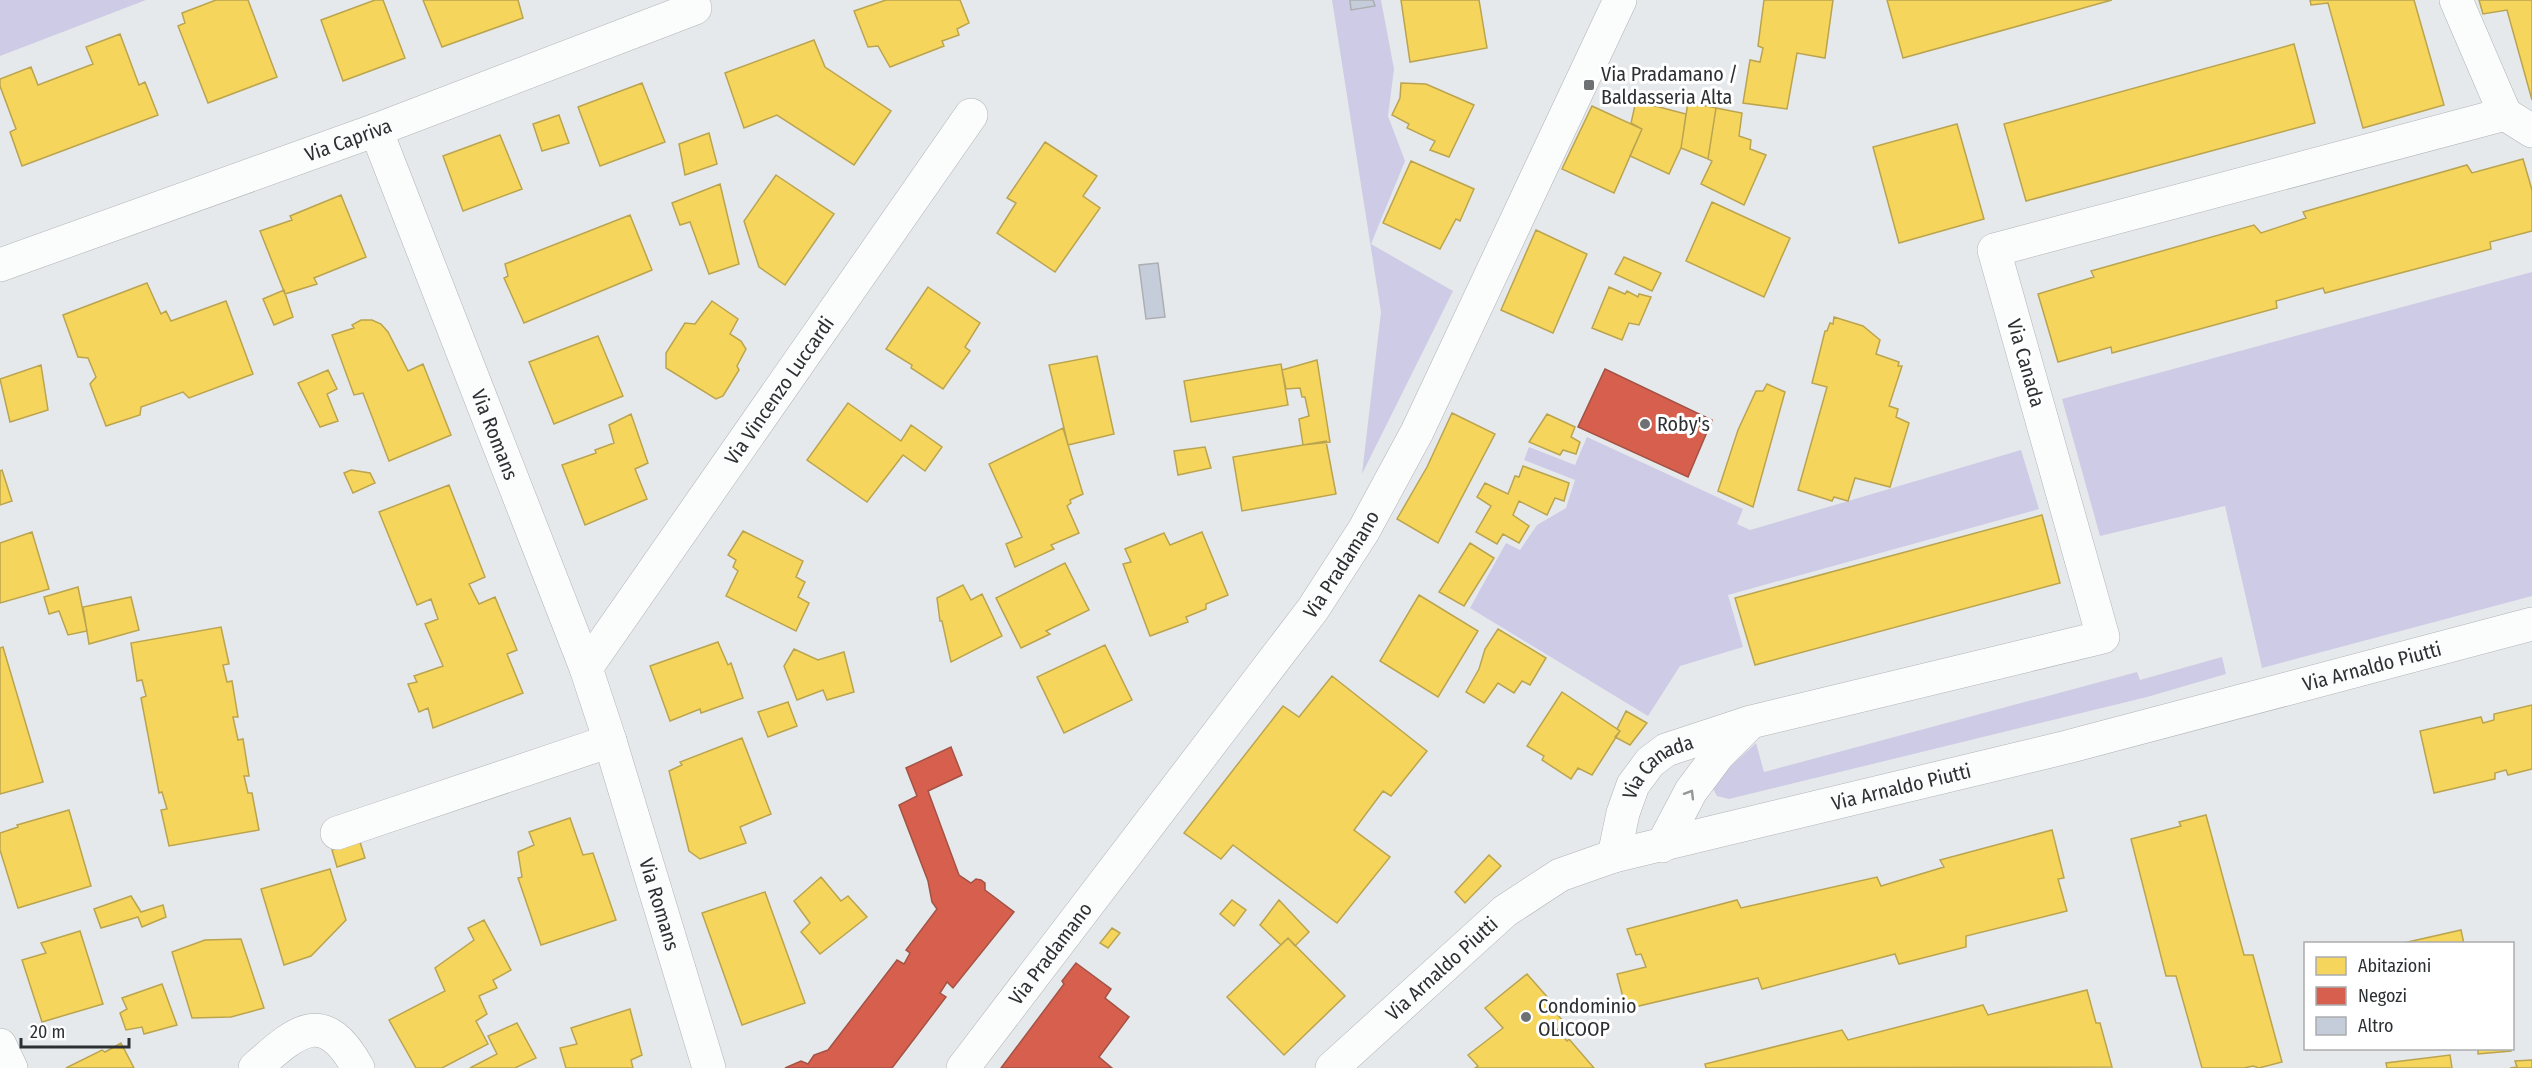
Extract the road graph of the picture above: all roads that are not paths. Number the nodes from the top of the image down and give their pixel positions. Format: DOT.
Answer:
graph roads {
  1 [pos="1620,0"];
  2 [pos="2456,0"];
  3 [pos="695,8"];
  4 [pos="2505,114"];
  5 [pos="971,115"];
  6 [pos="376,130"];
  7 [pos="2532,131"];
  8 [pos="0,265"];
  9 [pos="2532,624"];
  10 [pos="586,668"];
  11 [pos="1751,722"];
  12 [pos="610,741"];
  13 [pos="337,833"];
  14 [pos="1662,846"];
  15 [pos="1614,856"];
  16 [pos="0,1045"];
  17 [pos="11,1068"];
  18 [pos="255,1068"];
  19 [pos="358,1068"];
  20 [pos="709,1068"];
  21 [pos="963,1068"];
  22 [pos="1332,1068"];
  1 -- 21 [label="street, Via Pradamano"];
  2 -- 4 [label="street"];
  3 -- 6 [label="street, Via Capriva"];
  4 -- 7 [label="street"];
  4 -- 11 [label="street, Via Canada"];
  5 -- 10 [label="street, Via Vincenzo Luccardi"];
  6 -- 8 [label="street, Via Capriva"];
  6 -- 10 [label="street, Via Romans"];
  9 -- 14 [label="street, Via Arnaldo Piutti"];
  10 -- 12 [label="street, Via Romans"];
  14 -- 11 [label="street, Via Canada, one-way"];
  11 -- 15 [label="street, Via Canada"];
  12 -- 13 [label="street"];
  12 -- 20 [label="street, Via Romans"];
  14 -- 15 [label="street, Via Arnaldo Piutti"];
  15 -- 22 [label="street, Via Arnaldo Piutti"];
  16 -- 17 [label="street"];
  18 -- 19 [label="street"];
}
